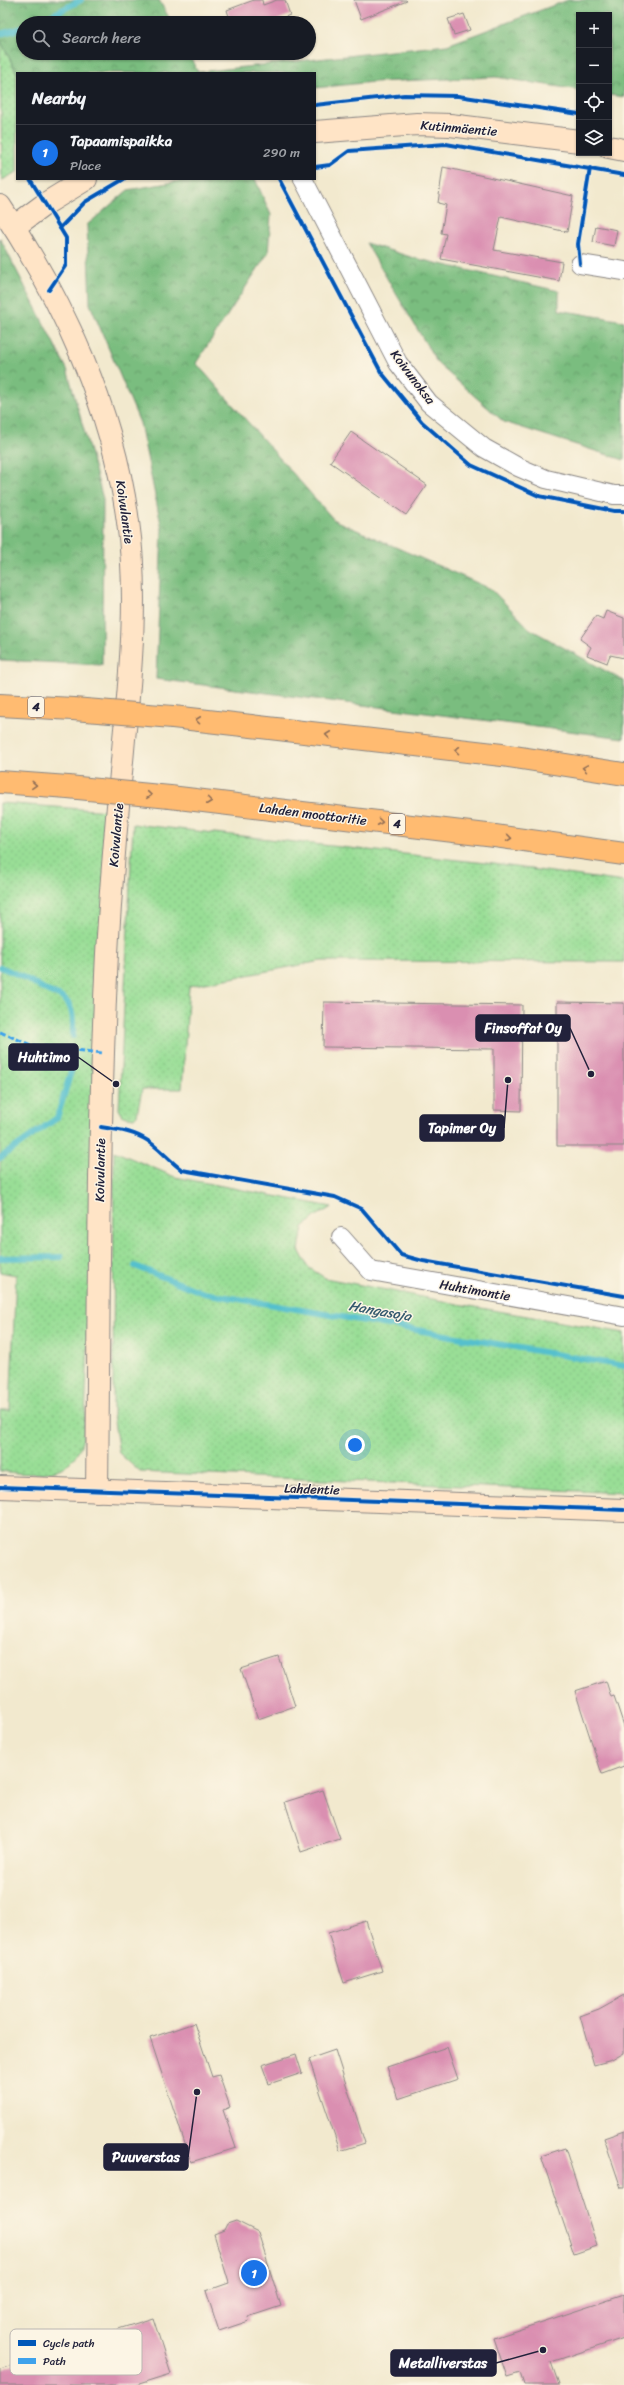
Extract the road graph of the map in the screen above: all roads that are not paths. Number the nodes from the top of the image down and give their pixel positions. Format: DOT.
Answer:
graph roads {
  1 [pos="316,132"];
  2 [pos="576,141"];
  3 [pos="612,148"];
  4 [pos="624,150"];
  5 [pos="84,180"];
  6 [pos="304,180"];
  7 [pos="0,206"];
  8 [pos="14,227"];
  9 [pos="580,264"];
  10 [pos="624,272"];
  11 [pos="624,495"];
  12 [pos="0,705"];
  13 [pos="624,774"];
  14 [pos="0,782"];
  15 [pos="624,854"];
  16 [pos="340,1238"];
  17 [pos="624,1316"];
  18 [pos="0,1487"];
  19 [pos="97,1491"];
  20 [pos="624,1510"];
  1 -- 2 [label="street, Kutinmäentie"];
  3 -- 4 [label="street"];
  5 -- 8 [label="street"];
  6 -- 11 [label="street, Koivunoksa"];
  7 -- 8 [label="street, Koivulantie"];
  8 -- 19 [label="street, Koivulantie"];
  9 -- 10 [label="street"];
  13 -- 12 [label="highway, 4, one-way, bridge"];
  14 -- 15 [label="highway, Lahden moottoritie / 4, one-way, bridge"];
  16 -- 17 [label="street, Huhtimontie"];
  18 -- 19 [label="street, Lahdentie"];
  19 -- 20 [label="street, Lahdentie"];
}
